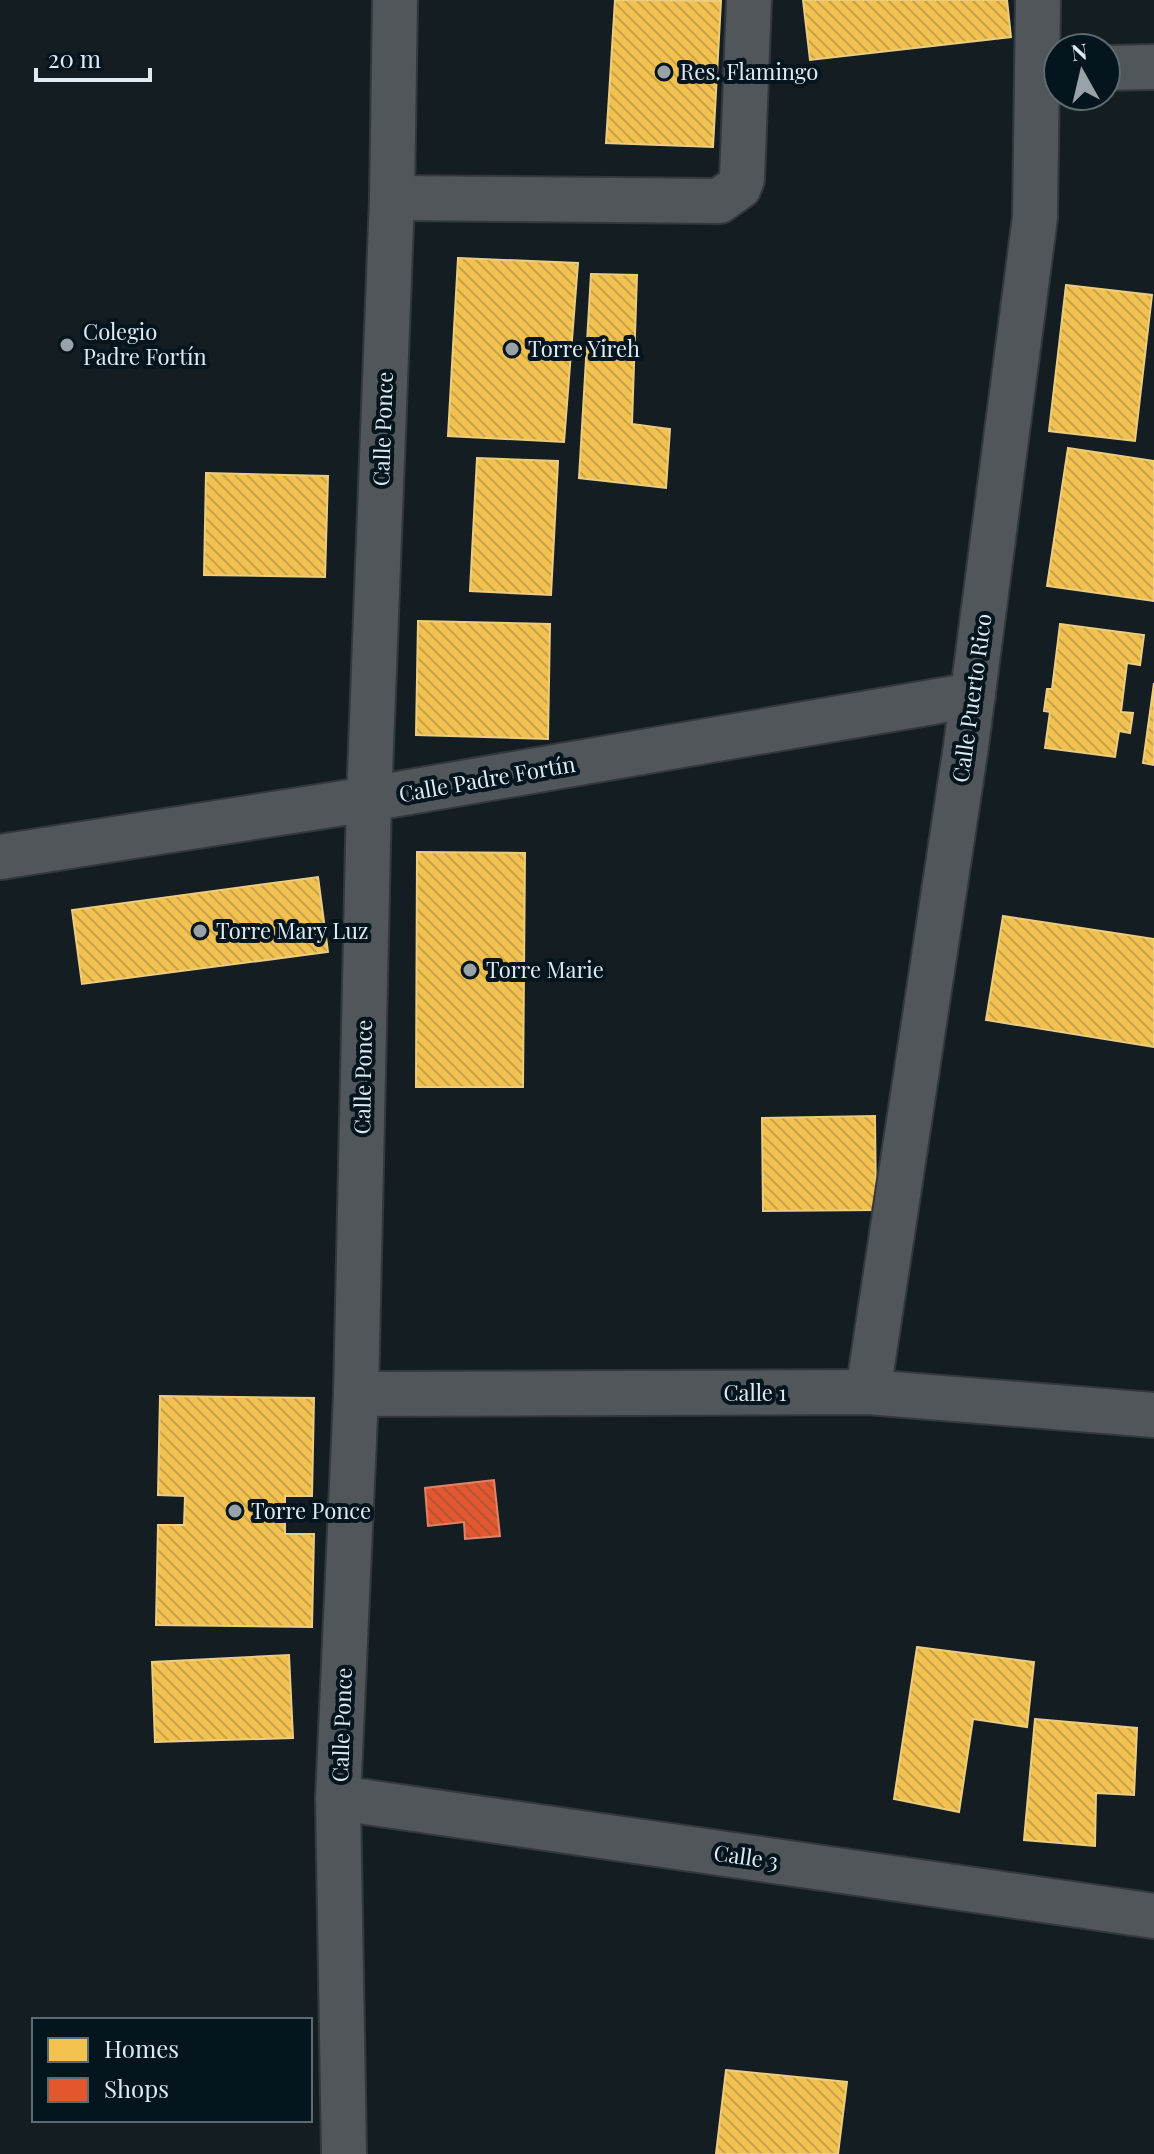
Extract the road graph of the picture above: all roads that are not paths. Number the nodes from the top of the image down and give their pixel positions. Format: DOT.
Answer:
graph roads {
  1 [pos="395,0"];
  2 [pos="749,0"];
  3 [pos="1038,0"];
  4 [pos="1043,32"];
  5 [pos="1154,67"];
  6 [pos="1122,68"];
  7 [pos="1044,112"];
  8 [pos="392,198"];
  9 [pos="973,695"];
  10 [pos="369,799"];
  11 [pos="0,857"];
  12 [pos="868,1392"];
  13 [pos="356,1394"];
  14 [pos="1154,1415"];
  15 [pos="338,1798"];
  16 [pos="1154,1916"];
  17 [pos="344,2154"];
  1 -- 8 [label="street, Calle Ponce"];
  2 -- 8 [label="street"];
  3 -- 4 [label="street, Calle Puerto Rico"];
  5 -- 6 [label="street"];
  7 -- 9 [label="street, Calle Puerto Rico"];
  8 -- 10 [label="street, Calle Ponce"];
  9 -- 10 [label="street, Calle Padre Fortín"];
  9 -- 12 [label="street, Calle Puerto Rico"];
  10 -- 11 [label="street, Calle Padre Fortín"];
  10 -- 13 [label="street, Calle Ponce"];
  12 -- 13 [label="street, Calle 1"];
  12 -- 14 [label="street, Calle 1"];
  13 -- 15 [label="street, Calle Ponce"];
  15 -- 16 [label="street, Calle 3"];
  15 -- 17 [label="street, Calle Ponce"];
}
